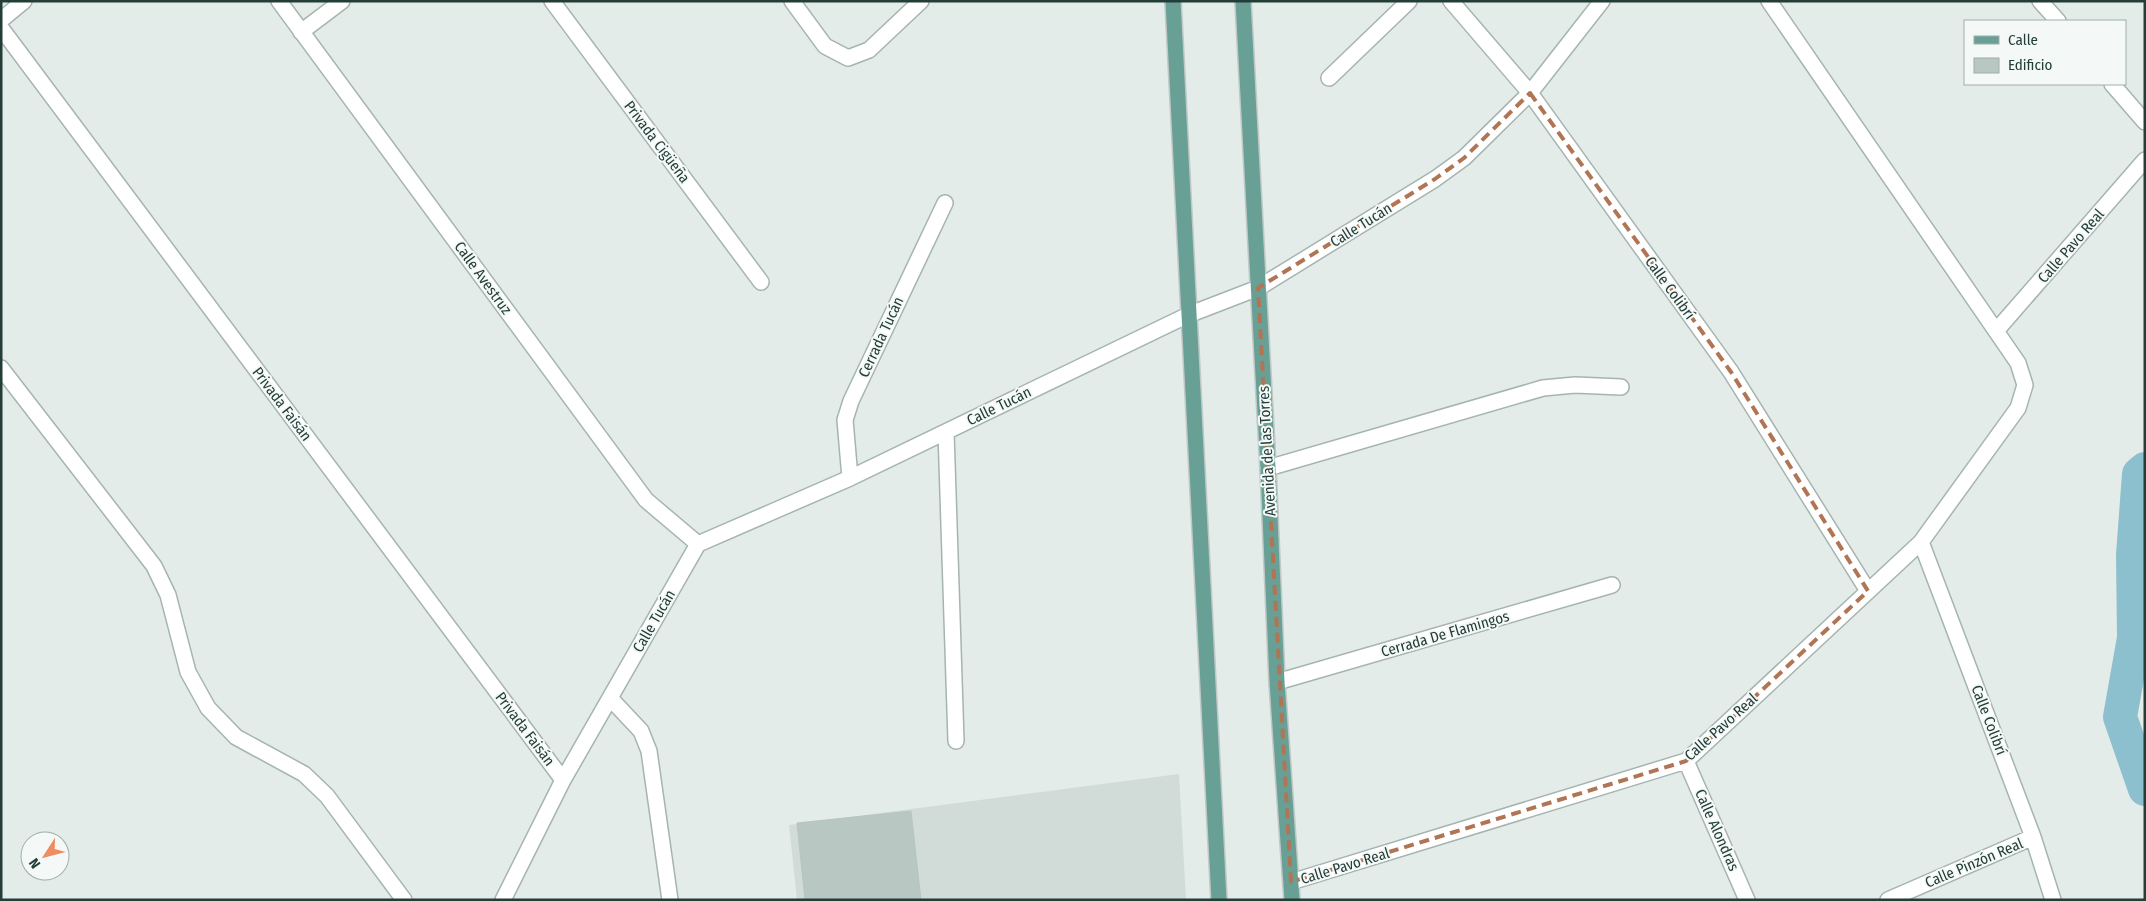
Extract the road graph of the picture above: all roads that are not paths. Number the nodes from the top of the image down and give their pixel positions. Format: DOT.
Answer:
graph roads {
  1 [pos="24,1"];
  2 [pos="279,1"];
  3 [pos="342,1"];
  4 [pos="552,1"];
  5 [pos="792,1"];
  6 [pos="921,1"];
  7 [pos="1173,1"];
  8 [pos="1243,1"];
  9 [pos="1408,1"];
  10 [pos="1451,1"];
  11 [pos="1602,1"];
  12 [pos="1770,1"];
  13 [pos="2040,1"];
  14 [pos="1,20"];
  15 [pos="2057,20"];
  16 [pos="1,28"];
  17 [pos="301,32"];
  18 [pos="1328,78"];
  19 [pos="2113,85"];
  20 [pos="1530,93"];
  21 [pos="2145,122"];
  22 [pos="2145,160"];
  23 [pos="945,203"];
  24 [pos="761,282"];
  25 [pos="1258,288"];
  26 [pos="1188,315"];
  27 [pos="1996,331"];
  28 [pos="1,368"];
  29 [pos="1621,387"];
  30 [pos="946,432"];
  31 [pos="1268,468"];
  32 [pos="850,478"];
  33 [pos="1921,542"];
  34 [pos="698,544"];
  35 [pos="1612,585"];
  36 [pos="1868,591"];
  37 [pos="1277,682"];
  38 [pos="610,698"];
  39 [pos="956,741"];
  40 [pos="1686,761"];
  41 [pos="563,780"];
  42 [pos="2033,837"];
  43 [pos="1291,882"];
  44 [pos="404,900"];
  45 [pos="503,900"];
  46 [pos="670,900"];
  47 [pos="1219,900"];
  48 [pos="1292,900"];
  49 [pos="1747,900"];
  50 [pos="1888,900"];
  51 [pos="2053,900"];
  1 -- 14 [label="street"];
  2 -- 17 [label="street, Calle Avestruz"];
  3 -- 17 [label="street"];
  4 -- 24 [label="street, Privada Cigüeña"];
  5 -- 6 [label="street"];
  7 -- 26 [label="main road"];
  8 -- 25 [label="main road, Avenida de las Torres"];
  9 -- 18 [label="street"];
  10 -- 20 [label="street, Calle Colibrí"];
  11 -- 20 [label="street, Calle Tucán"];
  12 -- 27 [label="street"];
  13 -- 15 [label="street"];
  16 -- 41 [label="street, Privada Faisán"];
  17 -- 34 [label="street, Calle Avestruz"];
  19 -- 21 [label="street"];
  20 -- 25 [label="street, Calle Tucán"];
  20 -- 36 [label="street, Calle Colibrí"];
  22 -- 27 [label="street, Calle Pavo Real"];
  23 -- 32 [label="street, Cerrada Tucán"];
  25 -- 26 [label="street, Calle Tucán"];
  25 -- 31 [label="main road, Avenida de las Torres"];
  26 -- 30 [label="street, Calle Tucán"];
  26 -- 47 [label="main road"];
  27 -- 33 [label="street, Calle Pavo Real"];
  28 -- 44 [label="street"];
  29 -- 31 [label="street"];
  30 -- 32 [label="street, Calle Tucán"];
  30 -- 39 [label="street"];
  31 -- 37 [label="main road, Avenida de las Torres"];
  32 -- 34 [label="street, Calle Tucán"];
  33 -- 36 [label="street, Calle Pavo Real"];
  33 -- 42 [label="street, Calle Colibrí"];
  34 -- 38 [label="street, Calle Tucán"];
  35 -- 37 [label="street, Cerrada De Flamingos"];
  36 -- 40 [label="street, Calle Pavo Real"];
  37 -- 43 [label="main road, Avenida de las Torres"];
  38 -- 41 [label="street, Calle Tucán"];
  38 -- 46 [label="street"];
  40 -- 43 [label="street, Calle Pavo Real"];
  40 -- 49 [label="street, Calle Alondras"];
  41 -- 45 [label="street, Calle Tucán"];
  42 -- 50 [label="street, Calle Pinzón Real"];
  42 -- 51 [label="street, Calle Colibrí"];
  43 -- 48 [label="main road, Avenida de las Torres"];
}
